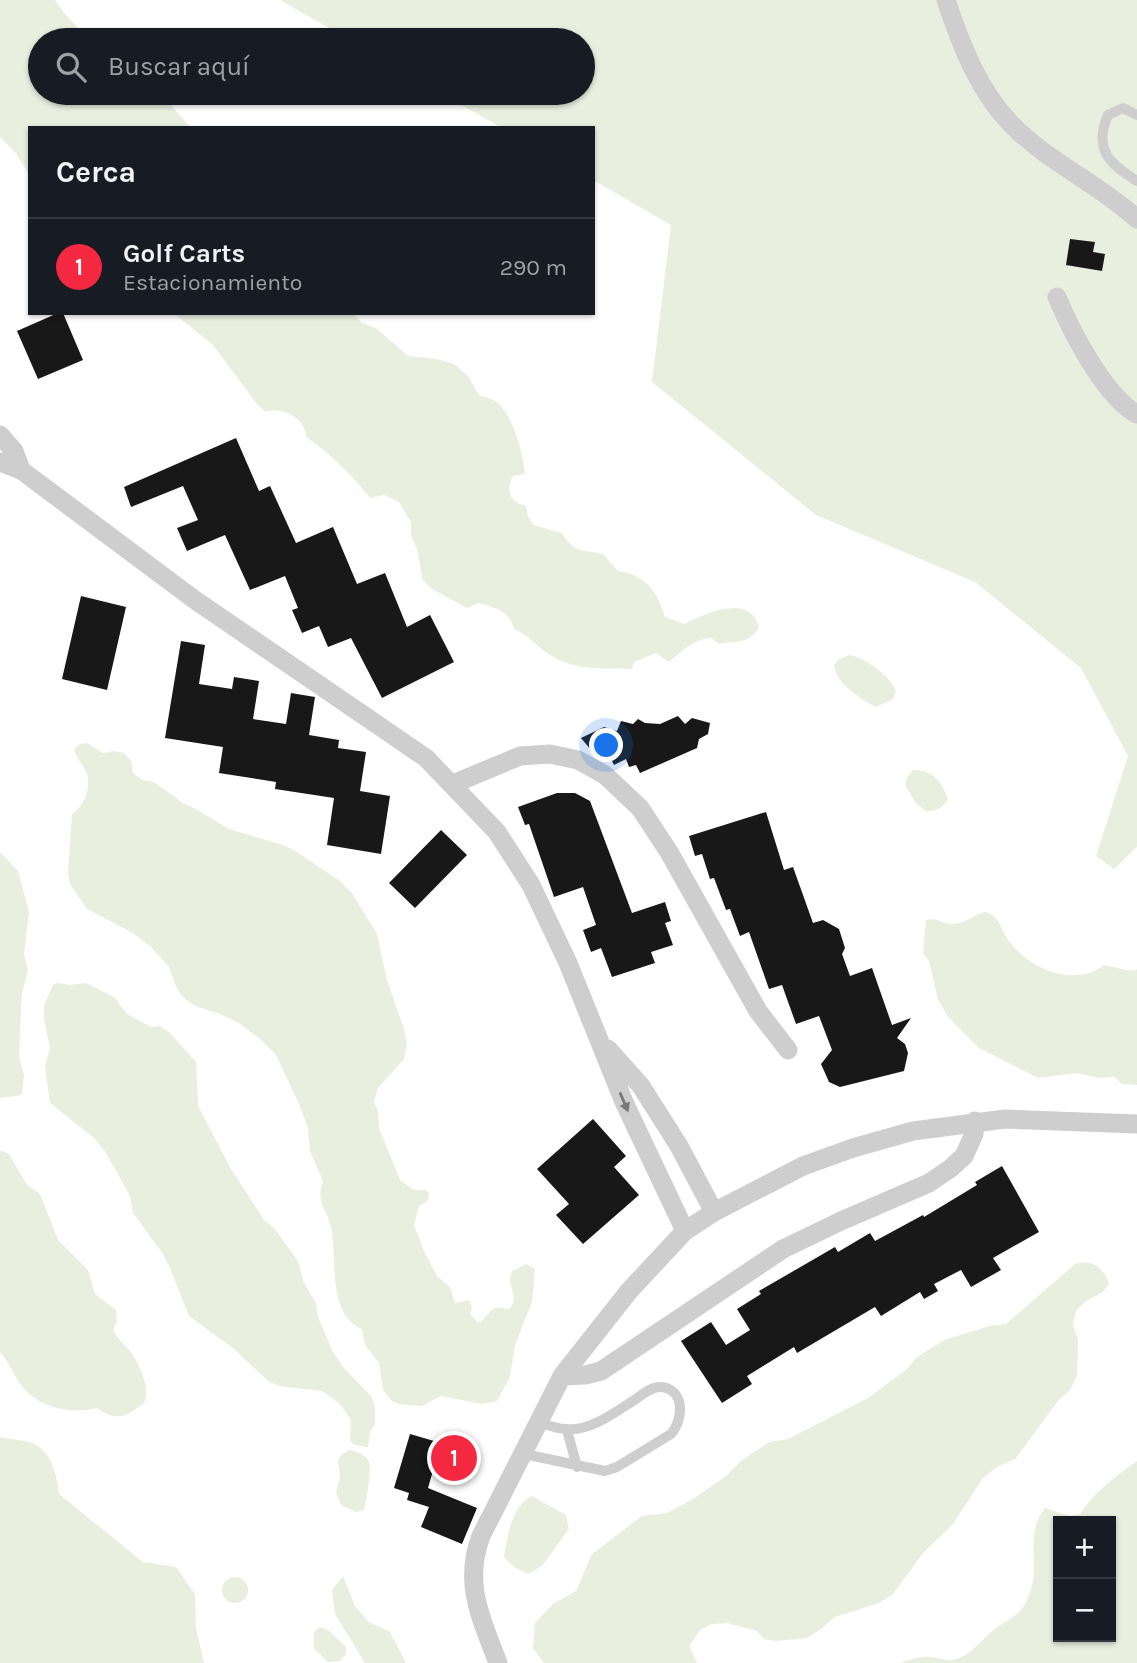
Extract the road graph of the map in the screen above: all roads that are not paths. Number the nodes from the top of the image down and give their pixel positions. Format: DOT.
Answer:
graph roads {
  1 [pos="946,0"];
  2 [pos="1137,115"];
  3 [pos="1137,181"];
  4 [pos="1137,219"];
  5 [pos="1057,298"];
  6 [pos="1137,414"];
  7 [pos="0,435"];
  8 [pos="0,463"];
  9 [pos="21,470"];
  10 [pos="453,784"];
  11 [pos="598,1038"];
  12 [pos="788,1049"];
  13 [pos="975,1121"];
  14 [pos="1137,1125"];
  15 [pos="713,1212"];
  16 [pos="685,1231"];
  17 [pos="562,1376"];
  18 [pos="539,1422"];
  19 [pos="567,1430"];
  20 [pos="524,1454"];
  21 [pos="577,1467"];
  22 [pos="498,1663"];
  1 -- 4 [label="street"];
  2 -- 3 [label="lane"];
  5 -- 6 [label="street"];
  7 -- 9 [label="street"];
  8 -- 9 [label="street"];
  9 -- 10 [label="street"];
  10 -- 11 [label="street"];
  10 -- 12 [label="street"];
  11 -- 15 [label="street"];
  11 -- 16 [label="street, one-way"];
  13 -- 14 [label="street"];
  13 -- 15 [label="street"];
  13 -- 17 [label="street"];
  15 -- 16 [label="street"];
  16 -- 17 [label="street"];
  17 -- 18 [label="street"];
  18 -- 19 [label="lane"];
  18 -- 20 [label="street"];
  19 -- 21 [label="lane"];
  19 -- 21 [label="lane"];
  20 -- 21 [label="lane"];
  20 -- 22 [label="street"];
}
